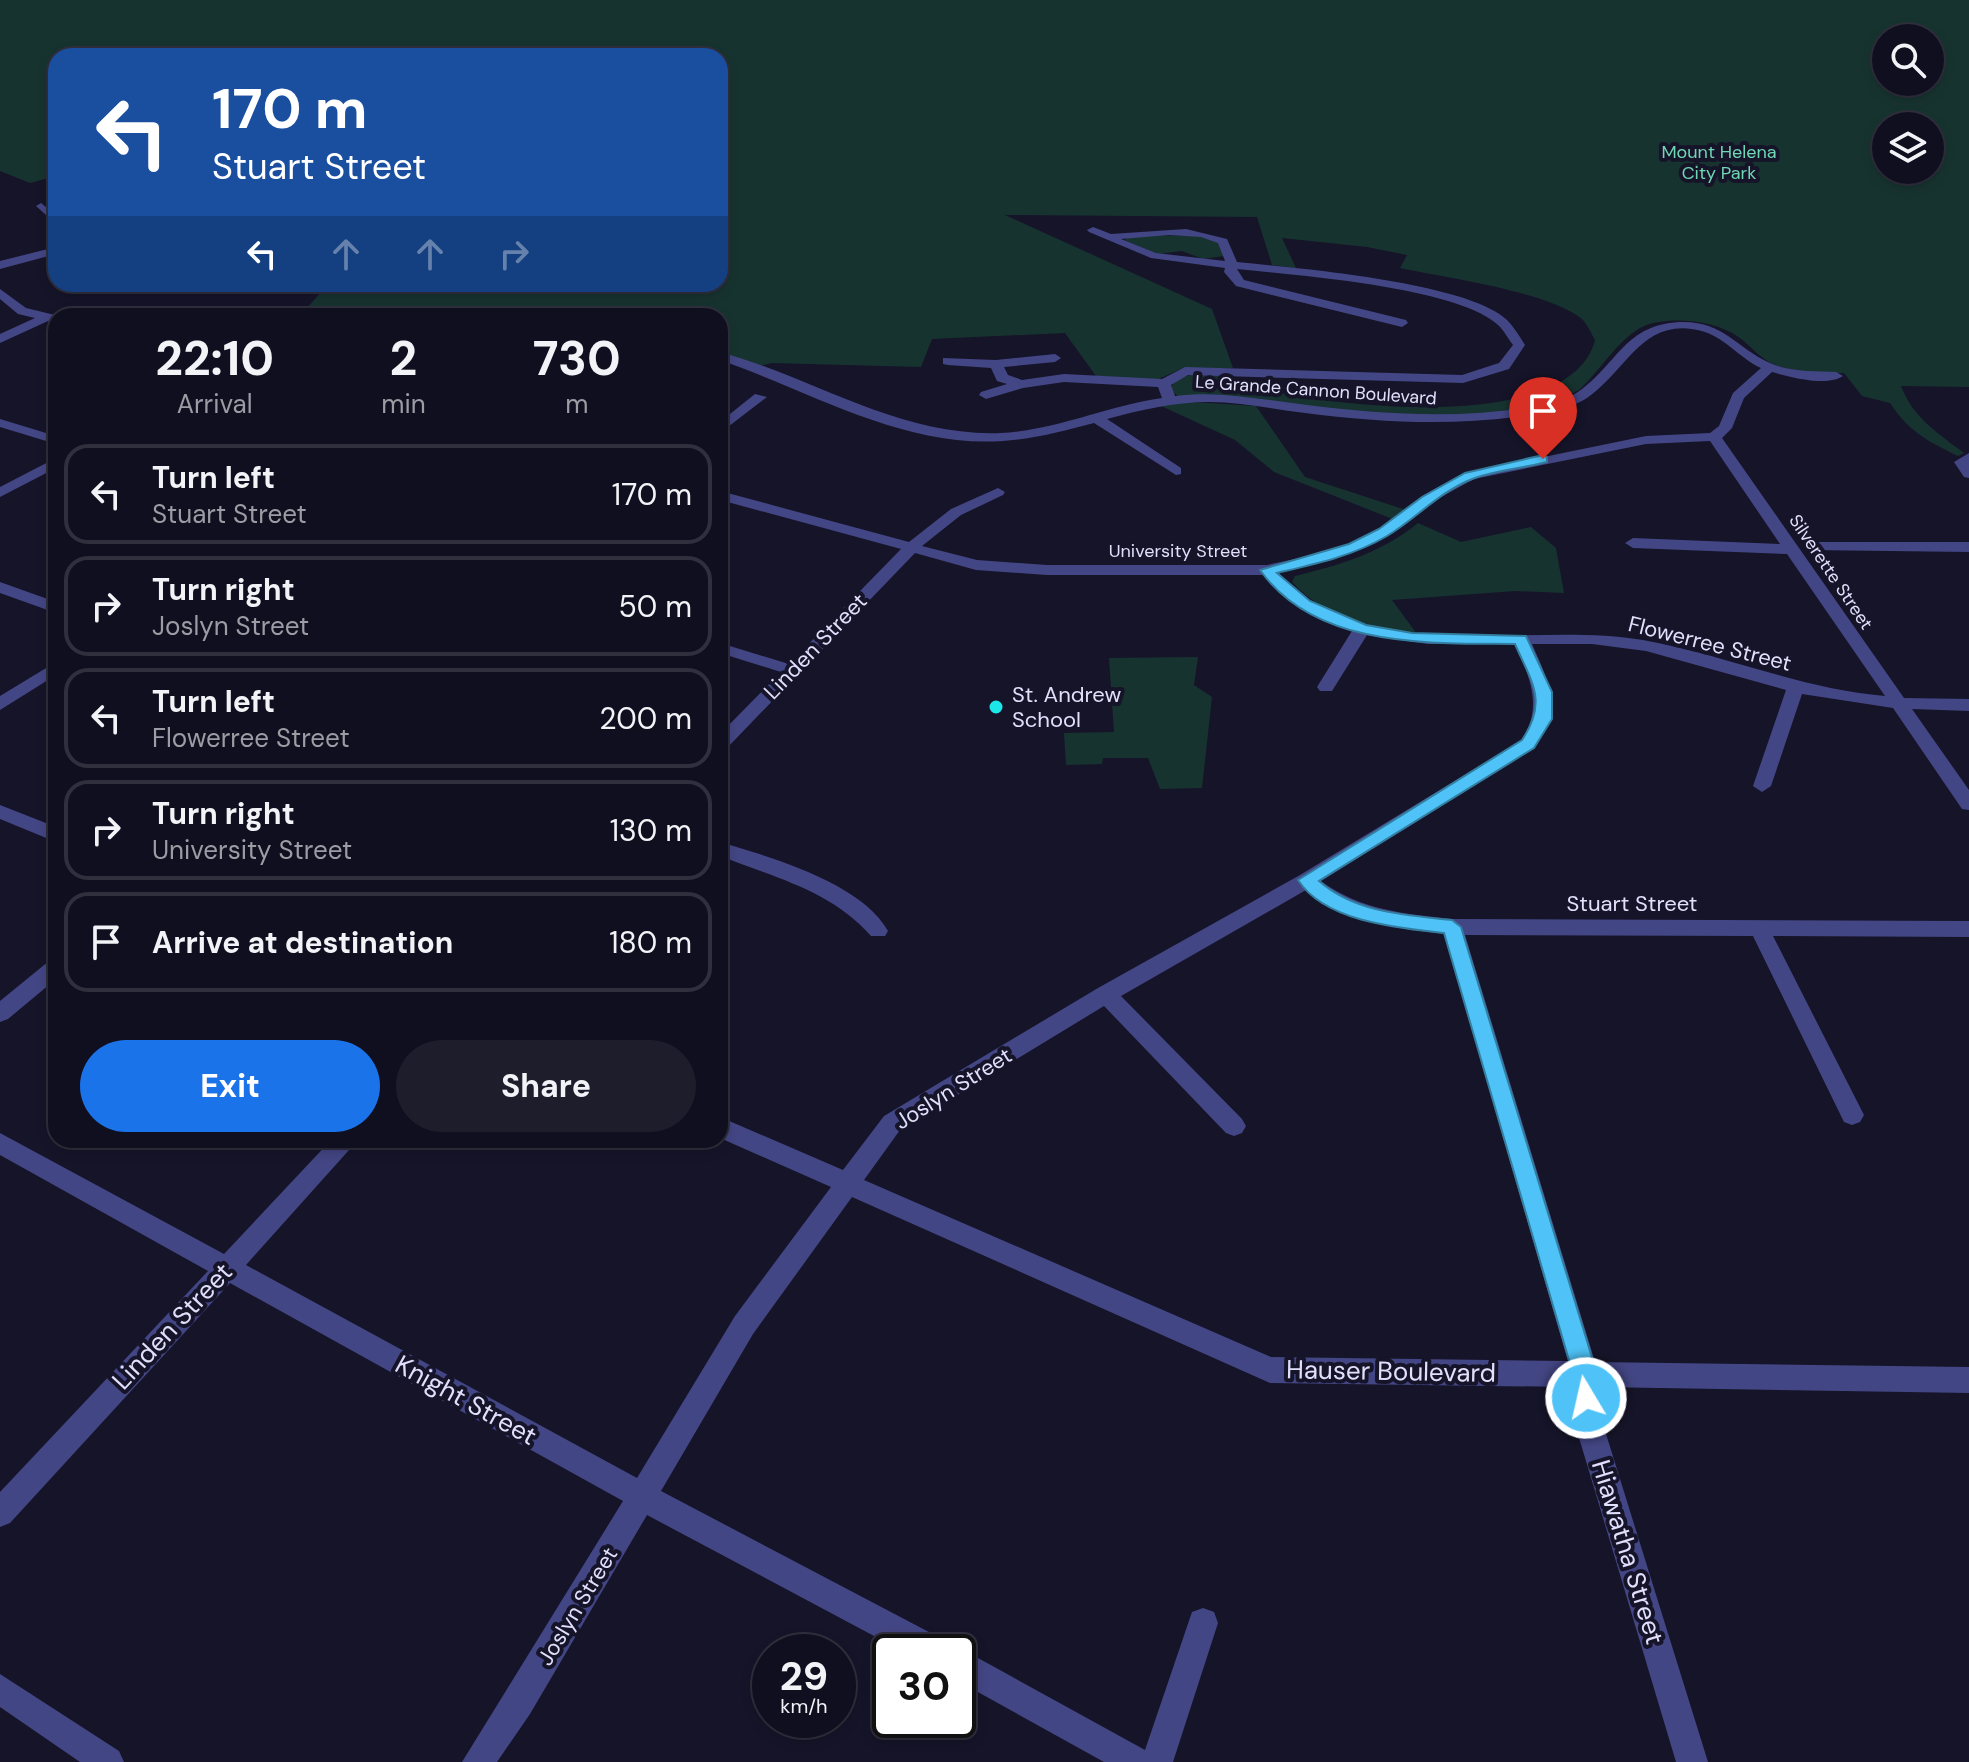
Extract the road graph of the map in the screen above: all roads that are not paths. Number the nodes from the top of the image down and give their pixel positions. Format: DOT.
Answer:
graph roads {
  1 [pos="41,206"];
  2 [pos="48,213"];
  3 [pos="1093,230"];
  4 [pos="1112,237"];
  5 [pos="48,252"];
  6 [pos="1232,264"];
  7 [pos="0,265"];
  8 [pos="0,293"];
  9 [pos="48,317"];
  10 [pos="48,319"];
  11 [pos="1402,323"];
  12 [pos="0,339"];
  13 [pos="1055,358"];
  14 [pos="728,359"];
  15 [pos="948,361"];
  16 [pos="996,364"];
  17 [pos="1770,367"];
  18 [pos="1836,376"];
  19 [pos="1165,383"];
  20 [pos="1021,384"];
  21 [pos="986,395"];
  22 [pos="760,397"];
  23 [pos="1170,400"];
  24 [pos="1095,417"];
  25 [pos="0,423"];
  26 [pos="728,423"];
  27 [pos="1714,437"];
  28 [pos="48,438"];
  29 [pos="48,466"];
  30 [pos="1176,471"];
  31 [pos="998,492"];
  32 [pos="0,493"];
  33 [pos="728,497"];
  34 [pos="1633,543"];
  35 [pos="1814,547"];
  36 [pos="1969,547"];
  37 [pos="911,548"];
  38 [pos="1791,549"];
  39 [pos="1267,570"];
  40 [pos="0,587"];
  41 [pos="48,605"];
  42 [pos="1362,629"];
  43 [pos="1521,639"];
  44 [pos="728,650"];
  45 [pos="791,670"];
  46 [pos="48,672"];
  47 [pos="1326,687"];
  48 [pos="1796,687"];
  49 [pos="0,704"];
  50 [pos="1898,705"];
  51 [pos="1969,705"];
  52 [pos="728,737"];
  53 [pos="1762,786"];
  54 [pos="1969,804"];
  55 [pos="0,812"];
  56 [pos="48,832"];
  57 [pos="728,852"];
  58 [pos="1307,880"];
  59 [pos="1452,927"];
  60 [pos="1759,928"];
  61 [pos="1969,929"];
  62 [pos="878,931"];
  63 [pos="48,974"];
  64 [pos="1106,994"];
  65 [pos="0,1013"];
  66 [pos="1852,1115"];
  67 [pos="1234,1126"];
  68 [pos="728,1130"];
  69 [pos="0,1143"];
  70 [pos="338,1148"];
  71 [pos="848,1183"];
  72 [pos="226,1267"];
  73 [pos="1585,1374"];
  74 [pos="1969,1380"];
  75 [pos="643,1497"];
  76 [pos="0,1513"];
  77 [pos="1203,1623"];
  78 [pos="901,1634"];
  79 [pos="976,1674"];
  80 [pos="0,1689"];
  81 [pos="108,1762"];
  82 [pos="478,1762"];
  83 [pos="1136,1762"];
  84 [pos="1157,1762"];
  85 [pos="1692,1762"];
  1 -- 2 [label="street"];
  3 -- 4 [label="street"];
  4 -- 6 [label="street"];
  4 -- 6 [label="street"];
  5 -- 7 [label="street"];
  6 -- 11 [label="street"];
  6 -- 19 [label="street"];
  8 -- 9 [label="street"];
  10 -- 12 [label="street"];
  13 -- 16 [label="street"];
  14 -- 24 [label="street, Le Grande Cannon Boulevard"];
  15 -- 16 [label="street"];
  16 -- 20 [label="street"];
  17 -- 18 [label="street, Le Grande Cannon Boulevard"];
  17 -- 23 [label="street, Le Grande Cannon Boulevard"];
  17 -- 27 [label="street"];
  19 -- 20 [label="street"];
  19 -- 23 [label="street"];
  20 -- 21 [label="street"];
  22 -- 26 [label="street"];
  23 -- 24 [label="street, Le Grande Cannon Boulevard"];
  24 -- 30 [label="street"];
  25 -- 28 [label="street"];
  27 -- 38 [label="street, Silverette Street"];
  27 -- 39 [label="street, University Street"];
  29 -- 32 [label="street"];
  31 -- 37 [label="street, Linden Street"];
  33 -- 37 [label="street, University Street"];
  34 -- 38 [label="street"];
  35 -- 36 [label="street"];
  37 -- 39 [label="street, University Street"];
  37 -- 45 [label="street, Linden Street"];
  38 -- 50 [label="street, Silverette Street"];
  39 -- 42 [label="street, Flowerree Street"];
  40 -- 41 [label="street"];
  42 -- 43 [label="street, Flowerree Street"];
  42 -- 47 [label="street"];
  43 -- 48 [label="street, Flowerree Street"];
  43 -- 58 [label="street, Joslyn Street"];
  44 -- 45 [label="street"];
  45 -- 52 [label="street, Linden Street"];
  46 -- 49 [label="street"];
  48 -- 50 [label="street, Flowerree Street"];
  48 -- 53 [label="street"];
  50 -- 51 [label="street, Flowerree Street"];
  50 -- 54 [label="street, Silverette Street"];
  55 -- 56 [label="street"];
  57 -- 62 [label="street"];
  58 -- 59 [label="street, Stuart Street"];
  58 -- 64 [label="street, Joslyn Street"];
  59 -- 60 [label="street, Stuart Street"];
  59 -- 73 [label="street, Hiawatha Street"];
  60 -- 61 [label="street, Stuart Street"];
  60 -- 66 [label="street"];
  63 -- 65 [label="street"];
  64 -- 67 [label="street"];
  64 -- 71 [label="street, Joslyn Street"];
  68 -- 71 [label="street, Hauser Boulevard"];
  69 -- 72 [label="street, Knight Street"];
  70 -- 72 [label="street, Linden Street"];
  71 -- 73 [label="street, Hauser Boulevard"];
  71 -- 75 [label="street, Joslyn Street"];
  72 -- 75 [label="street, Knight Street"];
  72 -- 76 [label="street, Linden Street"];
  73 -- 74 [label="street, Hauser Boulevard"];
  73 -- 85 [label="street, Hiawatha Street"];
  75 -- 78 [label="street, Knight Street"];
  75 -- 82 [label="street, Joslyn Street"];
  77 -- 84 [label="street"];
  79 -- 83 [label="street"];
  80 -- 81 [label="street"];
}
